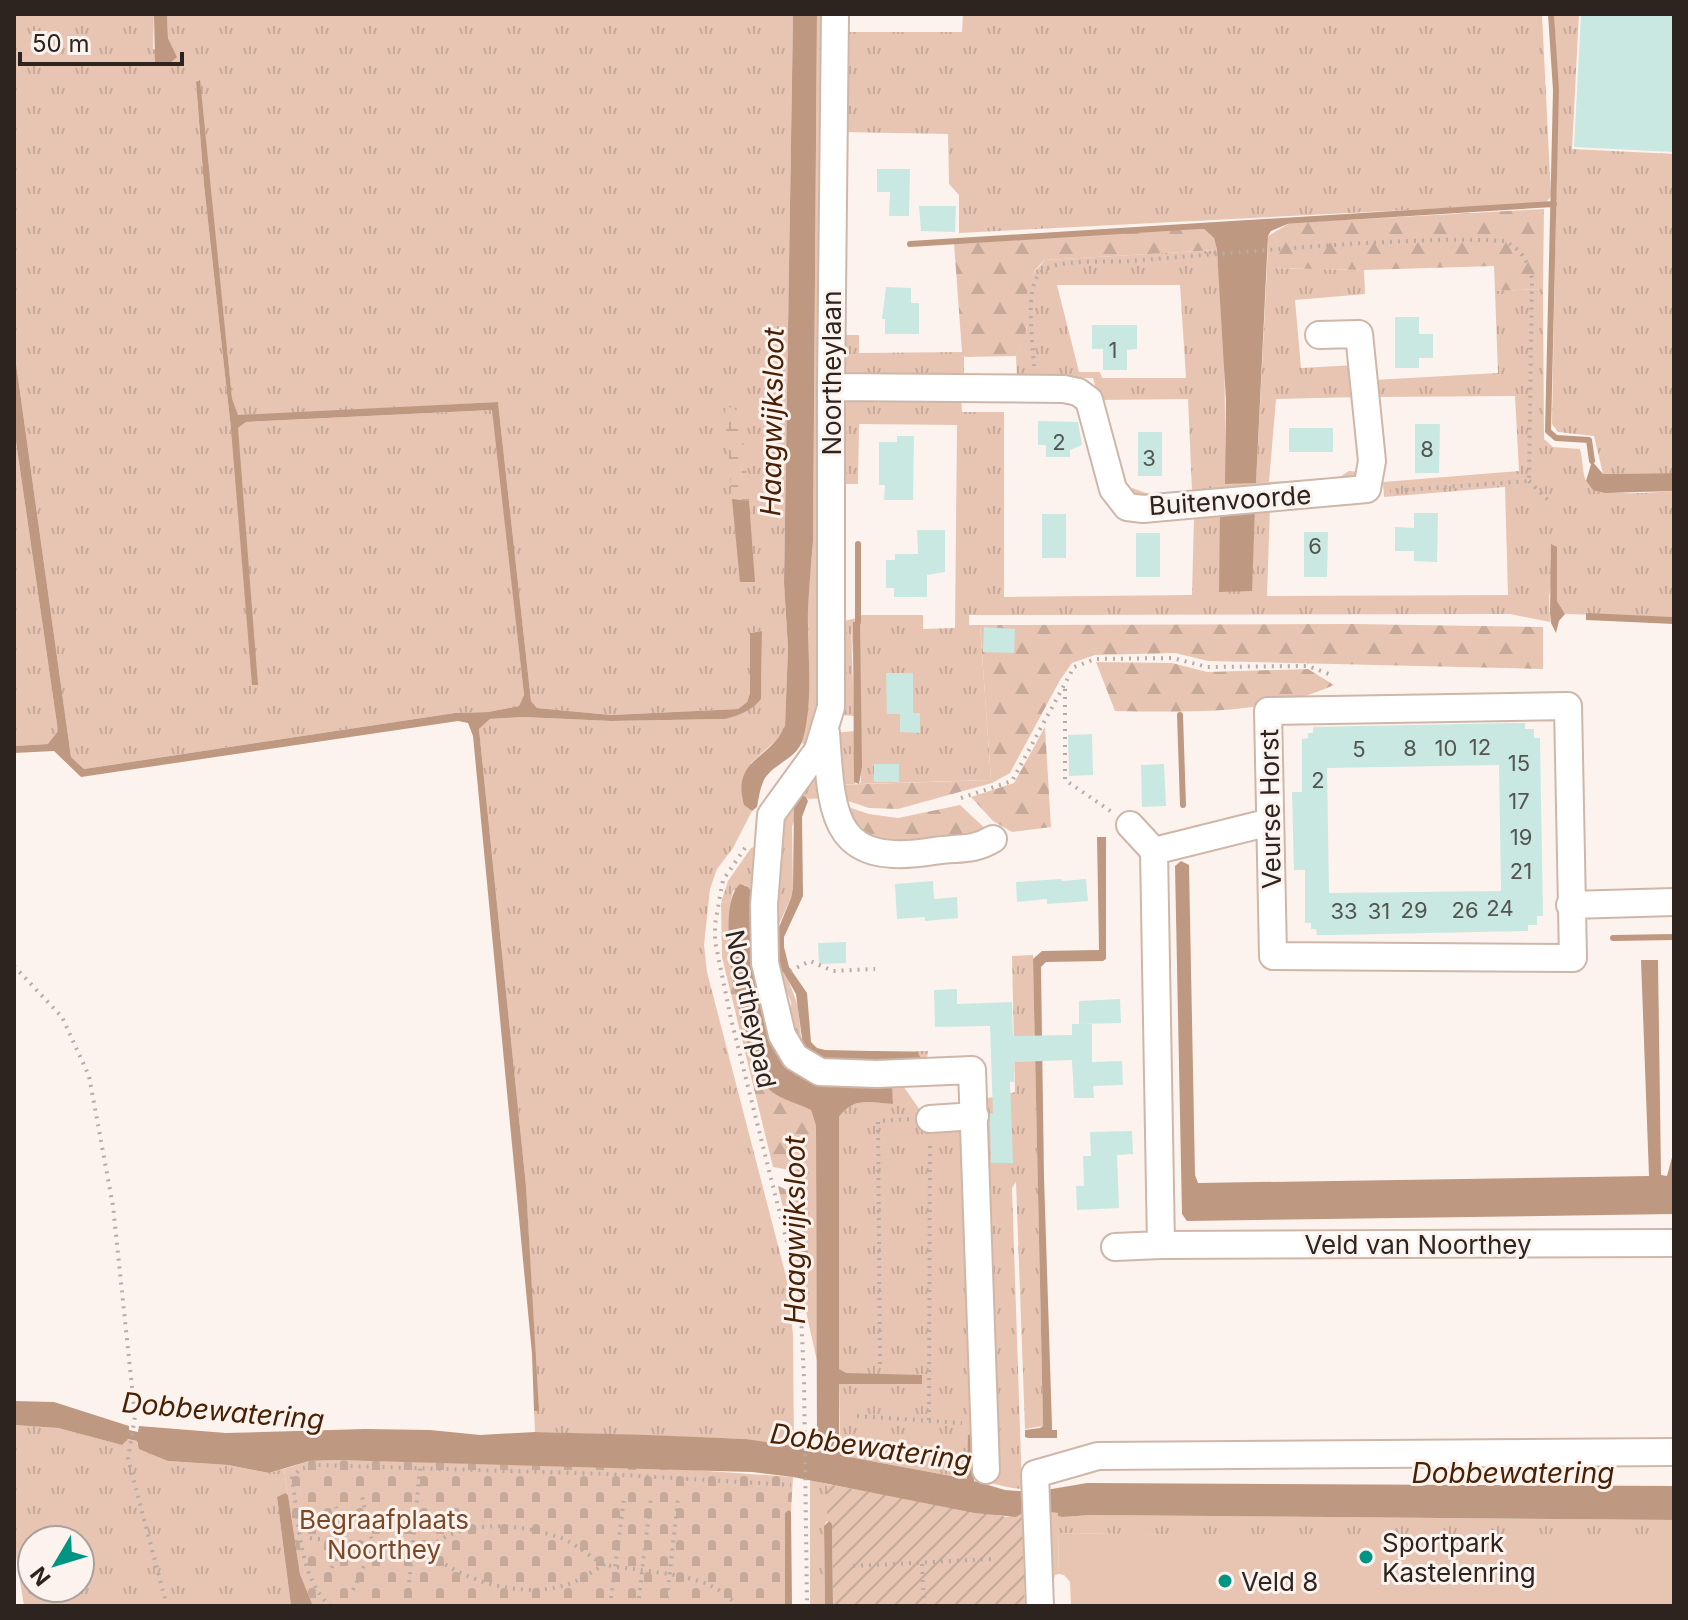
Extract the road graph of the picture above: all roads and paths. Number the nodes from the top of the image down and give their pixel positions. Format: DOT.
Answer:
graph roads {
  1 [pos="835,14"];
  2 [pos="1319,335"];
  3 [pos="831,387"];
  4 [pos="1034,389"];
  5 [pos="1529,481"];
  6 [pos="1367,489"];
  7 [pos="1548,500"];
  8 [pos="1329,674"];
  9 [pos="1065,686"];
  10 [pos="826,731"];
  11 [pos="961,798"];
  12 [pos="771,815"];
  13 [pos="1270,822"];
  14 [pos="1130,825"];
  15 [pos="993,839"];
  16 [pos="1154,851"];
  17 [pos="1674,902"];
  18 [pos="1570,905"];
  19 [pos="14,966"];
  20 [pos="793,969"];
  21 [pos="875,969"];
  22 [pos="975,1116"];
  23 [pos="930,1119"];
  24 [pos="1674,1243"];
  25 [pos="1161,1245"];
  26 [pos="1115,1247"];
  27 [pos="880,1364"];
  28 [pos="857,1416"];
  29 [pos="929,1420"];
  30 [pos="986,1424"];
  31 [pos="1674,1452"];
  32 [pos="420,1468"];
  33 [pos="986,1470"];
  34 [pos="791,1485"];
  35 [pos="362,1496"];
  36 [pos="651,1496"];
  37 [pos="624,1498"];
  38 [pos="678,1499"];
  39 [pos="336,1507"];
  40 [pos="310,1538"];
  41 [pos="345,1542"];
  42 [pos="373,1546"];
  43 [pos="412,1548"];
  44 [pos="426,1550"];
  45 [pos="993,1559"];
  46 [pos="605,1564"];
  47 [pos="922,1564"];
  48 [pos="614,1566"];
  49 [pos="853,1566"];
  50 [pos="643,1570"];
  51 [pos="328,1575"];
  52 [pos="670,1575"];
  53 [pos="353,1590"];
  54 [pos="167,1606"];
  55 [pos="331,1606"];
  56 [pos="407,1606"];
  57 [pos="610,1606"];
  58 [pos="638,1606"];
  59 [pos="666,1606"];
  60 [pos="737,1606"];
  61 [pos="807,1606"];
  62 [pos="924,1606"];
  63 [pos="1040,1606"];
  1 -- 3 [label="street, Noortheylaan"];
  2 -- 6 [label="street"];
  3 -- 4 [label="street, Buitenvoorde"];
  3 -- 10 [label="street, Noortheylaan"];
  4 -- 5 [label="path"];
  4 -- 6 [label="street, Buitenvoorde"];
  5 -- 6 [label="path"];
  5 -- 7 [label="path"];
  8 -- 9 [label="path"];
  9 -- 11 [label="path"];
  9 -- 14 [label="path"];
  10 -- 12 [label="street, Noortheylaan"];
  10 -- 15 [label="street, Noortheylaan"];
  12 -- 22 [label="street"];
  12 -- 61 [label="path, Noortheypad"];
  13 -- 16 [label="street"];
  13 -- 18 [label="street, Veurse Horst"];
  13 -- 18 [label="street, Veurse Horst"];
  14 -- 16 [label="street"];
  16 -- 25 [label="street"];
  17 -- 18 [label="street"];
  19 -- 54 [label="path"];
  20 -- 21 [label="path"];
  22 -- 23 [label="street"];
  22 -- 30 [label="street"];
  23 -- 27 [label="path"];
  23 -- 29 [label="path"];
  24 -- 25 [label="street, Veld van Noorthey"];
  25 -- 26 [label="street, Veld van Noorthey"];
  28 -- 29 [label="path"];
  29 -- 30 [label="path"];
  30 -- 33 [label="street"];
  31 -- 63 [label="street"];
  32 -- 34 [label="path"];
  32 -- 43 [label="path"];
  32 -- 55 [label="path"];
  35 -- 42 [label="path"];
  36 -- 50 [label="path"];
  37 -- 48 [label="path"];
  38 -- 52 [label="path"];
  39 -- 41 [label="path"];
  40 -- 41 [label="path"];
  41 -- 42 [label="path"];
  41 -- 51 [label="path"];
  42 -- 43 [label="path"];
  42 -- 53 [label="path"];
  43 -- 44 [label="path"];
  43 -- 56 [label="path"];
  44 -- 46 [label="path"];
  44 -- 46 [label="path"];
  45 -- 47 [label="path"];
  46 -- 48 [label="path"];
  47 -- 49 [label="path"];
  47 -- 62 [label="path"];
  48 -- 50 [label="path"];
  48 -- 57 [label="path"];
  50 -- 52 [label="path"];
  50 -- 58 [label="path"];
  52 -- 59 [label="path"];
  52 -- 60 [label="path"];
}
